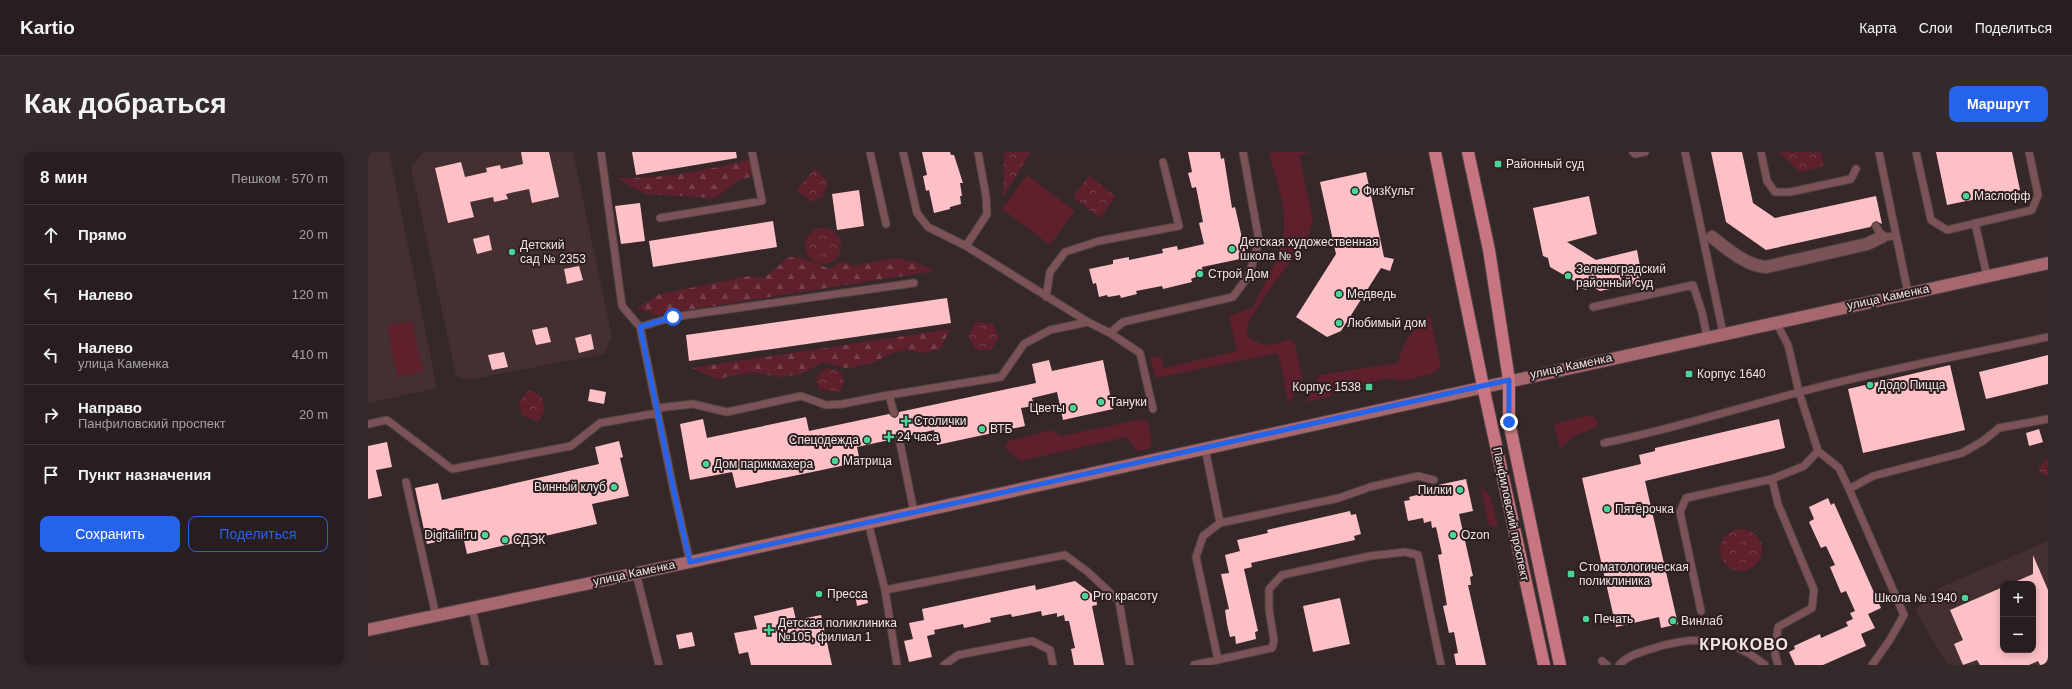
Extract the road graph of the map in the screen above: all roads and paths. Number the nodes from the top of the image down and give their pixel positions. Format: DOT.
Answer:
graph roads {
  1 [pos="601,152"];
  2 [pos="752,152"];
  3 [pos="870,152"];
  4 [pos="903,152"];
  5 [pos="978,152"];
  6 [pos="1243,152"];
  7 [pos="1435,152"];
  8 [pos="1468,152"];
  9 [pos="1633,152"];
  10 [pos="1645,152"];
  11 [pos="1685,152"];
  12 [pos="1761,152"];
  13 [pos="1879,152"];
  14 [pos="1916,152"];
  15 [pos="2029,152"];
  16 [pos="1163,162"];
  17 [pos="1856,169"];
  18 [pos="660,218"];
  19 [pos="1975,223"];
  20 [pos="886,224"];
  21 [pos="1876,226"];
  22 [pos="1712,236"];
  23 [pos="1896,236"];
  24 [pos="1882,237"];
  25 [pos="966,246"];
  26 [pos="2048,262"];
  27 [pos="1987,276"];
  28 [pos="914,283"];
  29 [pos="1908,293"];
  30 [pos="1046,297"];
  31 [pos="1593,307"];
  32 [pos="1088,322"];
  33 [pos="1776,322"];
  34 [pos="640,327"];
  35 [pos="1110,333"];
  36 [pos="1723,333"];
  37 [pos="1707,337"];
  38 [pos="2048,338"];
  39 [pos="1509,380"];
  40 [pos="1483,386"];
  41 [pos="1799,392"];
  42 [pos="889,395"];
  43 [pos="1153,409"];
  44 [pos="657,410"];
  45 [pos="894,413"];
  46 [pos="2048,419"];
  47 [pos="368,424"];
  48 [pos="899,438"];
  49 [pos="1604,443"];
  50 [pos="1204,448"];
  51 [pos="1818,451"];
  52 [pos="1772,479"];
  53 [pos="1434,480"];
  54 [pos="406,482"];
  55 [pos="1849,489"];
  56 [pos="914,512"];
  57 [pos="868,522"];
  58 [pos="1220,523"];
  59 [pos="690,562"];
  60 [pos="636,573"];
  61 [pos="885,590"];
  62 [pos="472,608"];
  63 [pos="1701,611"];
  64 [pos="436,616"];
  65 [pos="368,630"];
  66 [pos="1223,661"];
  67 [pos="485,665"];
  68 [pos="659,665"];
  69 [pos="897,665"];
  70 [pos="944,665"];
  71 [pos="1053,665"];
  72 [pos="1130,665"];
  73 [pos="1194,665"];
  74 [pos="1441,665"];
  75 [pos="1544,665"];
  76 [pos="1560,665"];
  77 [pos="1619,665"];
  78 [pos="1765,665"];
  79 [pos="1778,665"];
  80 [pos="1872,665"];
  1 -- 34 [label="lane"];
  2 -- 18 [label="lane"];
  3 -- 20 [label="lane"];
  4 -- 25 [label="lane"];
  5 -- 25 [label="lane"];
  6 -- 35 [label="lane"];
  7 -- 40 [label="main road, Панфиловский проспект"];
  8 -- 39 [label="main road, Панфиловский проспект"];
  9 -- 10 [label="lane"];
  11 -- 36 [label="lane"];
  12 -- 17 [label="lane"];
  13 -- 23 [label="lane"];
  14 -- 19 [label="lane"];
  15 -- 19 [label="lane"];
  16 -- 30 [label="lane"];
  19 -- 27 [label="lane"];
  21 -- 24 [label="lane"];
  22 -- 24 [label="street"];
  23 -- 24 [label="lane"];
  23 -- 29 [label="lane"];
  25 -- 30 [label="lane"];
  26 -- 27 [label="main road, улица Каменка"];
  27 -- 29 [label="main road, улица Каменка"];
  28 -- 34 [label="lane"];
  29 -- 33 [label="main road, улица Каменка"];
  30 -- 32 [label="lane"];
  31 -- 37 [label="lane"];
  32 -- 35 [label="lane"];
  32 -- 42 [label="lane"];
  33 -- 36 [label="main road, улица Каменка"];
  33 -- 41 [label="lane"];
  34 -- 44 [label="lane"];
  35 -- 43 [label="lane"];
  36 -- 37 [label="main road, улица Каменка"];
  37 -- 39 [label="main road, улица Каменка"];
  38 -- 41 [label="lane"];
  39 -- 40 [label="main road, улица Каменка"];
  39 -- 76 [label="main road, Панфиловский проспект"];
  40 -- 50 [label="main road, улица Каменка"];
  40 -- 75 [label="main road, Панфиловский проспект"];
  41 -- 49 [label="lane"];
  41 -- 51 [label="lane"];
  42 -- 44 [label="lane"];
  42 -- 45 [label="lane"];
  44 -- 47 [label="lane"];
  44 -- 59 [label="lane"];
  46 -- 55 [label="lane"];
  48 -- 56 [label="lane"];
  50 -- 56 [label="main road, улица Каменка"];
  50 -- 58 [label="lane"];
  51 -- 52 [label="lane"];
  51 -- 55 [label="lane"];
  52 -- 63 [label="lane"];
  52 -- 79 [label="lane"];
  53 -- 58 [label="lane"];
  54 -- 64 [label="lane"];
  55 -- 80 [label="lane"];
  56 -- 57 [label="main road, улица Каменка"];
  57 -- 59 [label="main road, улица Каменка"];
  57 -- 61 [label="lane"];
  58 -- 66 [label="lane"];
  59 -- 60 [label="main road, улица Каменка"];
  60 -- 62 [label="main road, улица Каменка"];
  60 -- 68 [label="lane"];
  61 -- 69 [label="lane"];
  61 -- 72 [label="lane"];
  62 -- 64 [label="main road, улица Каменка"];
  62 -- 67 [label="lane"];
  64 -- 65 [label="main road, улица Каменка"];
  66 -- 73 [label="lane"];
  66 -- 74 [label="lane"];
  70 -- 71 [label="lane"];
  77 -- 78 [label="lane"];
}
